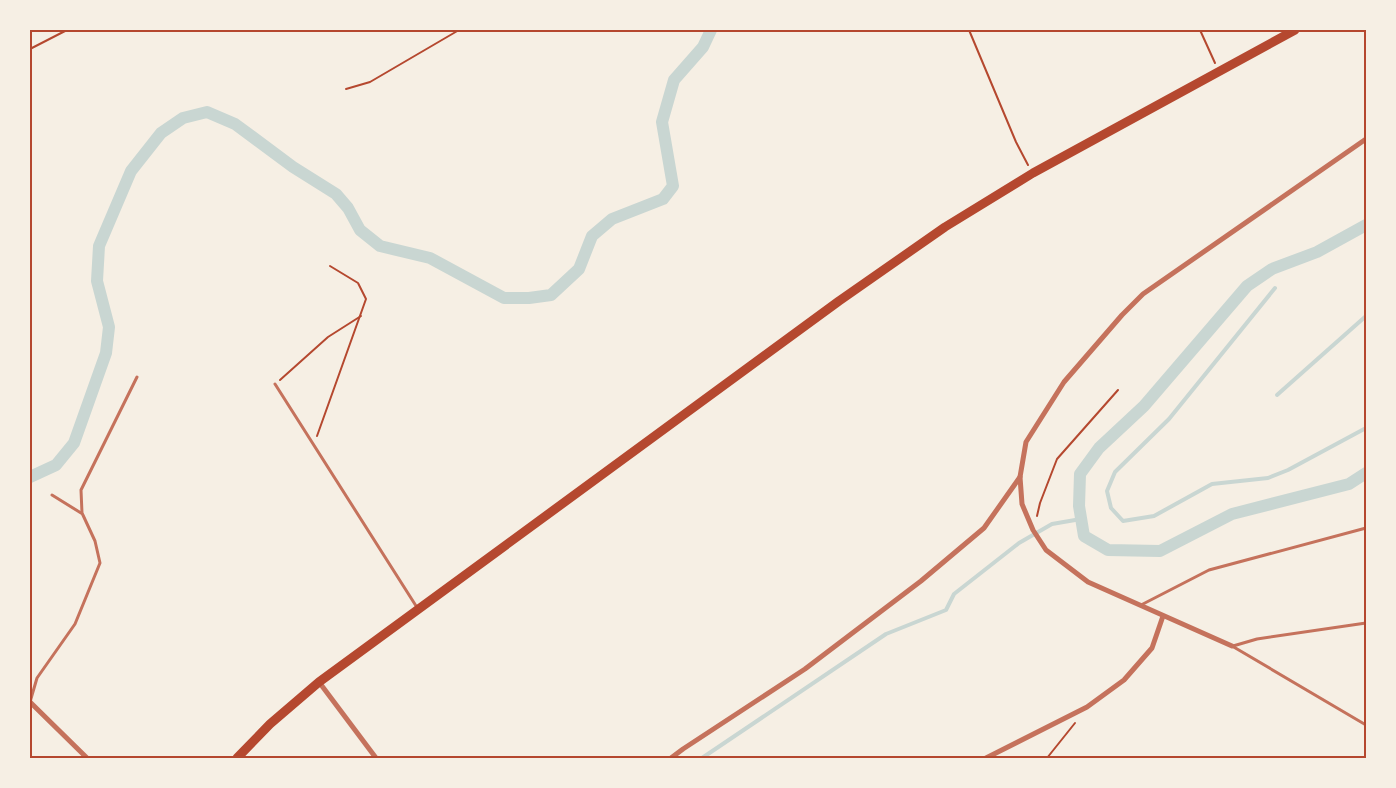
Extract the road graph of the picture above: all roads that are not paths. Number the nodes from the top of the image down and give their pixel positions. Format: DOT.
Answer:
graph roads {
  1 [pos="1295,30"];
  2 [pos="1366,139"];
  3 [pos="137,377"];
  4 [pos="275,384"];
  5 [pos="1020,477"];
  6 [pos="52,495"];
  7 [pos="82,513"];
  8 [pos="1366,528"];
  9 [pos="1141,606"];
  10 [pos="418,609"];
  11 [pos="1163,616"];
  12 [pos="1366,623"];
  13 [pos="1232,646"];
  14 [pos="319,682"];
  15 [pos="30,702"];
  16 [pos="1366,725"];
  17 [pos="87,758"];
  18 [pos="237,758"];
  19 [pos="376,758"];
  20 [pos="671,758"];
  21 [pos="986,758"];
  1 -- 10 [label="main road"];
  2 -- 5 [label="street"];
  3 -- 7 [label="lane"];
  4 -- 10 [label="lane"];
  5 -- 9 [label="street"];
  5 -- 20 [label="street"];
  6 -- 7 [label="lane"];
  7 -- 15 [label="lane"];
  8 -- 9 [label="lane"];
  9 -- 11 [label="street"];
  10 -- 14 [label="main road"];
  11 -- 13 [label="street"];
  11 -- 21 [label="street"];
  12 -- 13 [label="lane"];
  13 -- 16 [label="lane"];
  14 -- 18 [label="main road"];
  14 -- 19 [label="street"];
  15 -- 17 [label="street"];
}
